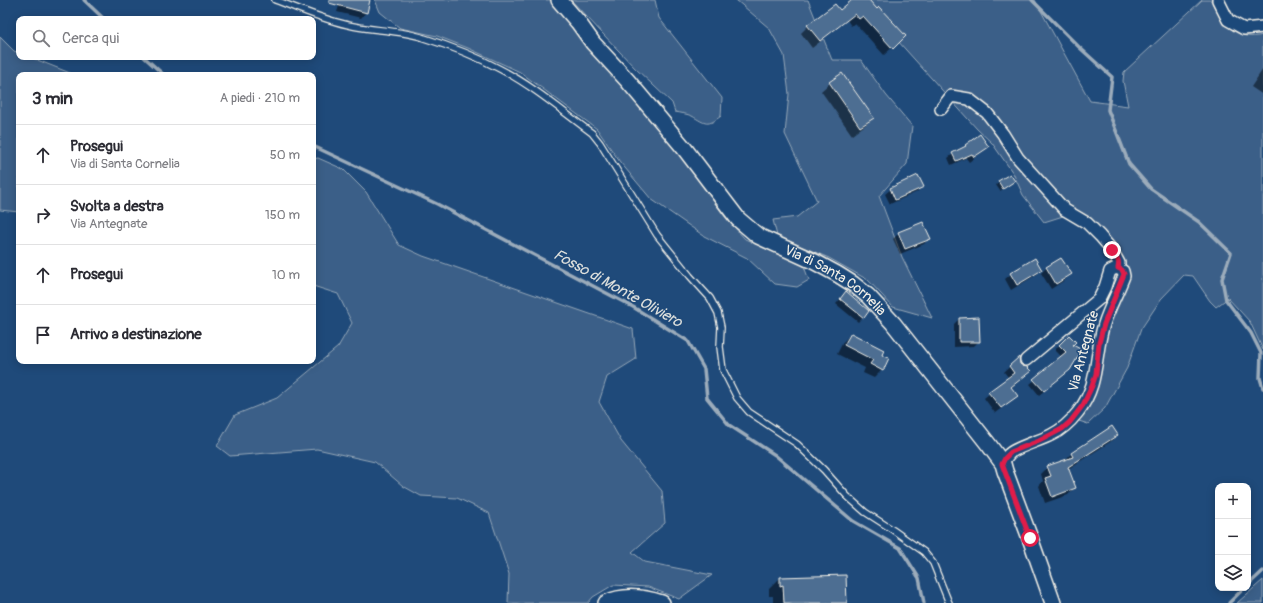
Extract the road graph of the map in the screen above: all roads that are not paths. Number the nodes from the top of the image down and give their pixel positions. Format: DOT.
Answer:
graph roads {
  1 [pos="275,0"];
  2 [pos="559,0"];
  3 [pos="1218,0"];
  4 [pos="1263,27"];
  5 [pos="941,109"];
  6 [pos="1118,268"];
  7 [pos="1026,360"];
  8 [pos="1002,464"];
  9 [pos="606,603"];
  10 [pos="662,603"];
  11 [pos="949,603"];
  12 [pos="1053,603"];
  1 -- 11 [label="lane"];
  2 -- 8 [label="street, Via di Santa Cornelia"];
  3 -- 4 [label="street"];
  5 -- 6 [label="street"];
  6 -- 7 [label="street, Via Antegnate"];
  6 -- 8 [label="street, Via Antegnate"];
  8 -- 12 [label="street, Via di Santa Cornelia"];
  9 -- 10 [label="street"];
}
